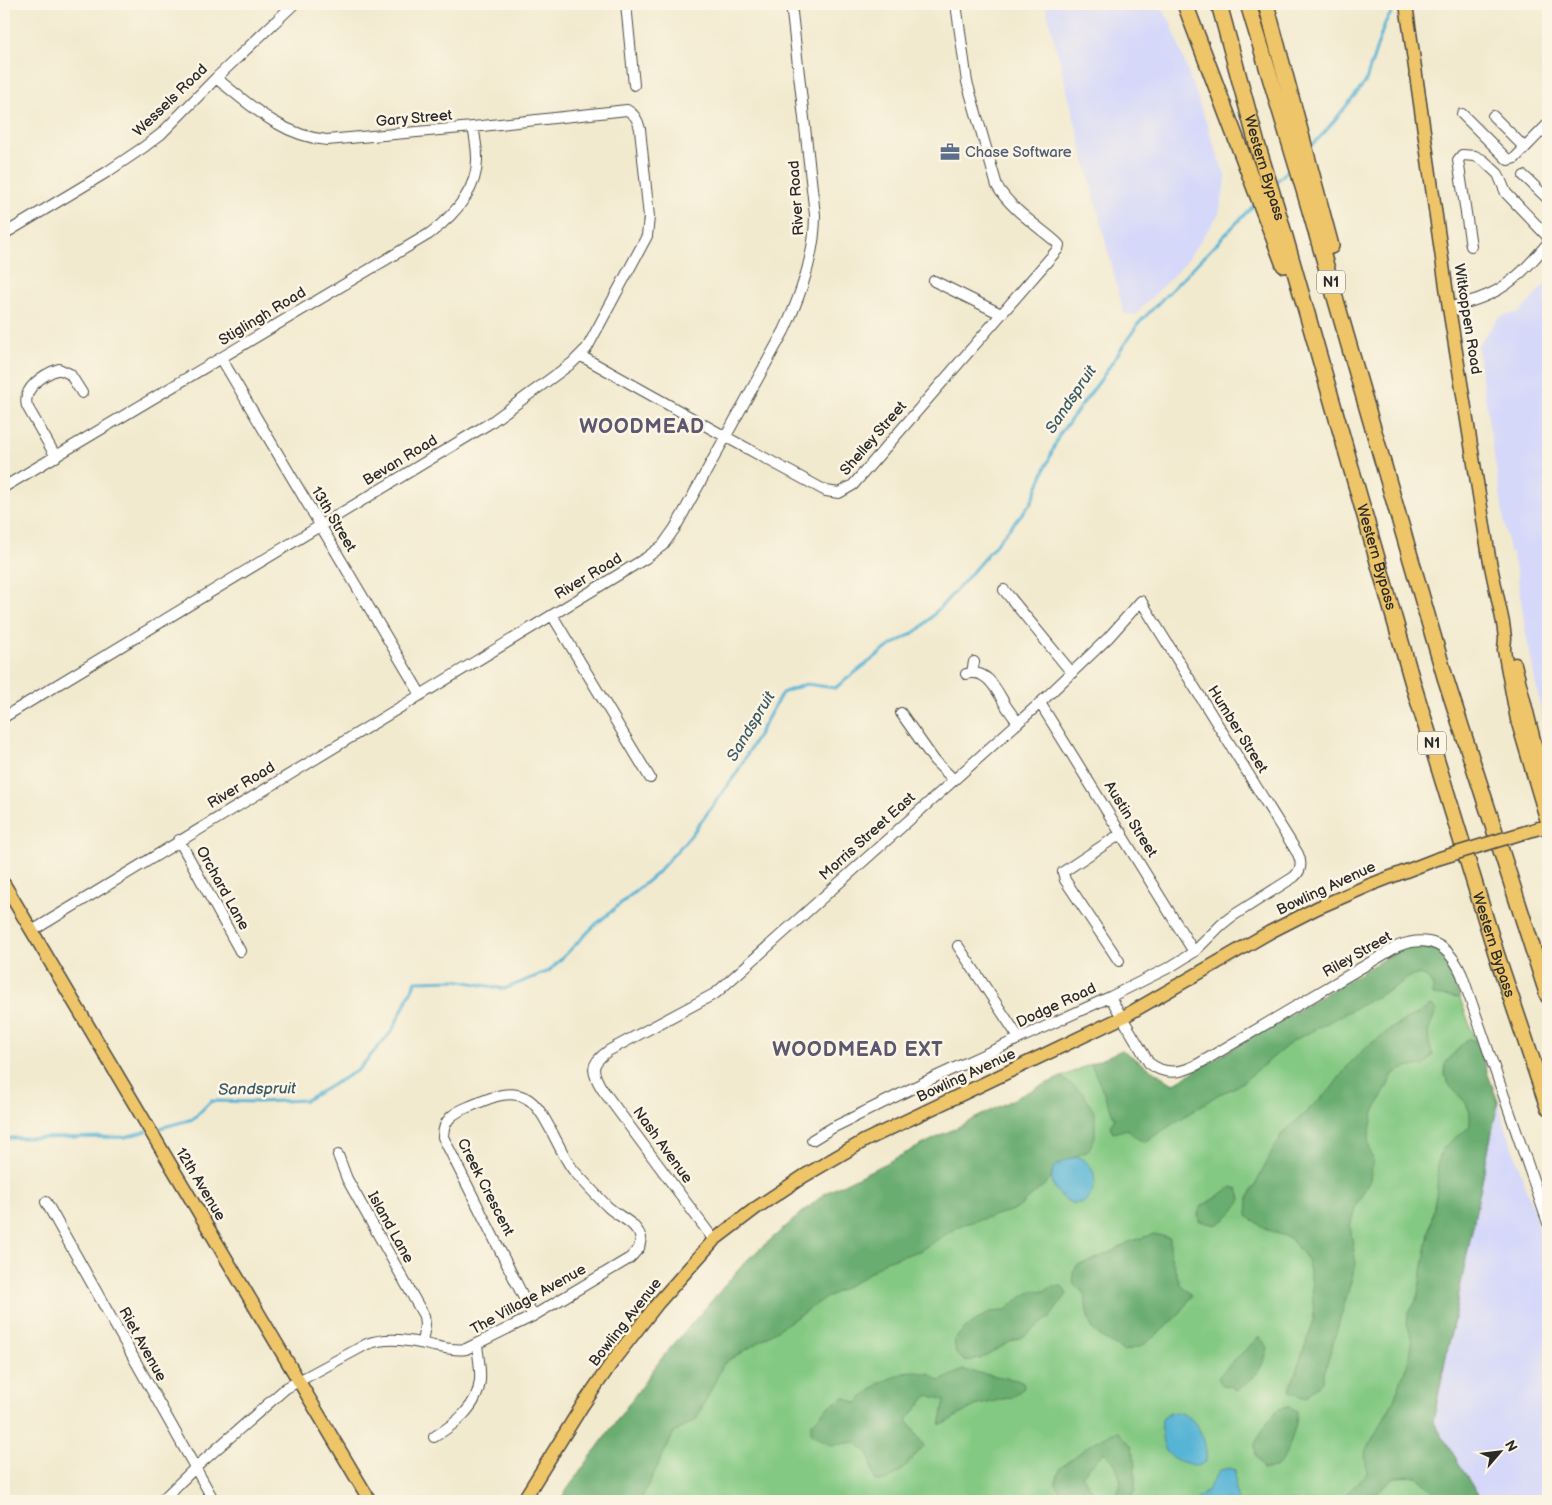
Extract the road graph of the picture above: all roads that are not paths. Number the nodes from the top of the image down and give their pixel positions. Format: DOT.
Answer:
graph roads {
  1 [pos="294,4"];
  2 [pos="626,4"];
  3 [pos="791,4"];
  4 [pos="956,4"];
  5 [pos="1185,4"];
  6 [pos="1193,4"];
  7 [pos="1219,4"];
  8 [pos="1248,4"];
  9 [pos="1266,4"];
  10 [pos="1406,4"];
  11 [pos="216,78"];
  12 [pos="1214,80"];
  13 [pos="634,85"];
  14 [pos="633,113"];
  15 [pos="1462,114"];
  16 [pos="1493,116"];
  17 [pos="1290,117"];
  18 [pos="1548,124"];
  19 [pos="473,127"];
  20 [pos="1525,148"];
  21 [pos="1524,176"];
  22 [pos="1548,199"];
  23 [pos="1274,219"];
  24 [pos="4,234"];
  25 [pos="1548,237"];
  26 [pos="1548,243"];
  27 [pos="1471,246"];
  28 [pos="934,281"];
  29 [pos="1449,308"];
  30 [pos="1001,314"];
  31 [pos="581,356"];
  32 [pos="222,358"];
  33 [pos="82,393"];
  34 [pos="726,437"];
  35 [pos="56,457"];
  36 [pos="4,487"];
  37 [pos="321,526"];
  38 [pos="1004,590"];
  39 [pos="1140,601"];
  40 [pos="552,615"];
  41 [pos="1505,638"];
  42 [pos="974,662"];
  43 [pos="1072,673"];
  44 [pos="421,695"];
  45 [pos="1040,703"];
  46 [pos="901,713"];
  47 [pos="4,717"];
  48 [pos="1018,723"];
  49 [pos="650,778"];
  50 [pos="954,780"];
  51 [pos="1548,796"];
  52 [pos="1546,825"];
  53 [pos="1122,833"];
  54 [pos="179,840"];
  55 [pos="1297,874"];
  56 [pos="4,884"];
  57 [pos="32,931"];
  58 [pos="958,946"];
  59 [pos="240,951"];
  60 [pos="1194,952"];
  61 [pos="1119,962"];
  62 [pos="1548,996"];
  63 [pos="1110,997"];
  64 [pos="1123,1017"];
  65 [pos="1019,1038"];
  66 [pos="594,1066"];
  67 [pos="1548,1107"];
  68 [pos="812,1140"];
  69 [pos="338,1155"];
  70 [pos="46,1202"];
  71 [pos="1548,1222"];
  72 [pos="714,1240"];
  73 [pos="630,1258"];
  74 [pos="533,1316"];
  75 [pos="420,1342"];
  76 [pos="477,1344"];
  77 [pos="298,1381"];
  78 [pos="434,1437"];
  79 [pos="195,1468"];
  80 [pos="161,1501"];
  81 [pos="214,1501"];
  82 [pos="370,1501"];
  83 [pos="523,1501"];
  1 -- 11 [label="street, Wessels Road"];
  2 -- 13 [label="street"];
  3 -- 34 [label="street, River Road"];
  4 -- 30 [label="street, Shelley Street"];
  5 -- 12 [label="highway"];
  6 -- 12 [label="highway"];
  7 -- 23 [label="highway, Western Bypass"];
  8 -- 17 [label="highway, Western Bypass"];
  9 -- 17 [label="highway"];
  10 -- 29 [label="main road, Witkoppen Road"];
  11 -- 19 [label="street, Gary Street"];
  11 -- 24 [label="street, Wessels Road"];
  12 -- 23 [label="highway"];
  14 -- 19 [label="street, Gary Street"];
  14 -- 31 [label="street, Bevan Road"];
  15 -- 20 [label="street"];
  16 -- 20 [label="street"];
  17 -- 62 [label="highway, Western Bypass / N1"];
  18 -- 20 [label="street"];
  19 -- 32 [label="street, Stiglingh Road"];
  21 -- 22 [label="street"];
  23 -- 67 [label="highway, Western Bypass / N1"];
  25 -- 27 [label="street"];
  26 -- 29 [label="street"];
  28 -- 30 [label="street"];
  29 -- 41 [label="main road, Witkoppen Road"];
  30 -- 34 [label="street, Shelley Street"];
  31 -- 34 [label="street, Shelley Street"];
  31 -- 37 [label="street, Bevan Road"];
  32 -- 35 [label="street, Stiglingh Road"];
  32 -- 37 [label="street, 13th Street"];
  33 -- 35 [label="street"];
  34 -- 40 [label="street, River Road"];
  35 -- 36 [label="street, Stiglingh Road"];
  37 -- 44 [label="street, 13th Street"];
  37 -- 47 [label="street, Bevan Road"];
  38 -- 43 [label="street"];
  39 -- 43 [label="street, Morris Street East"];
  39 -- 55 [label="street, Humber Street"];
  40 -- 44 [label="street, River Road"];
  40 -- 49 [label="street"];
  41 -- 51 [label="main road, Witkoppen Road"];
  41 -- 52 [label="main road, Witkoppen Road"];
  42 -- 48 [label="street"];
  43 -- 45 [label="street, Morris Street East"];
  44 -- 54 [label="street, River Road"];
  45 -- 48 [label="street, Morris Street East"];
  45 -- 53 [label="street, Austin Street"];
  46 -- 50 [label="street"];
  48 -- 50 [label="street, Morris Street East"];
  50 -- 66 [label="street, Morris Street East"];
  52 -- 64 [label="main road, Bowling Avenue, bridge"];
  53 -- 60 [label="street, Austin Street"];
  53 -- 61 [label="street"];
  54 -- 57 [label="street, River Road"];
  54 -- 59 [label="street, Orchard Lane"];
  55 -- 60 [label="street, Dodge Road"];
  56 -- 57 [label="main road, 12th Avenue"];
  57 -- 77 [label="main road, 12th Avenue"];
  58 -- 65 [label="street"];
  60 -- 63 [label="street, Dodge Road"];
  63 -- 64 [label="street, Riley Street"];
  63 -- 65 [label="street, Dodge Road"];
  64 -- 71 [label="street, Riley Street"];
  64 -- 72 [label="main road, Bowling Avenue"];
  65 -- 68 [label="street, Dodge Road"];
  66 -- 72 [label="street, Nash Avenue"];
  69 -- 75 [label="street, Island Lane"];
  70 -- 79 [label="street, Riet Avenue"];
  72 -- 83 [label="main road, Bowling Avenue"];
  73 -- 74 [label="street, The Village Avenue"];
  73 -- 74 [label="street, Creek Crescent"];
  74 -- 76 [label="street, The Village Avenue"];
  75 -- 76 [label="street, The Village Avenue"];
  75 -- 77 [label="street, The Village Avenue"];
  76 -- 78 [label="street"];
  77 -- 79 [label="street, The Village Avenue"];
  77 -- 82 [label="main road, 12th Avenue"];
  79 -- 80 [label="street, The Village Avenue"];
  79 -- 81 [label="street, Riet Avenue"];
}
